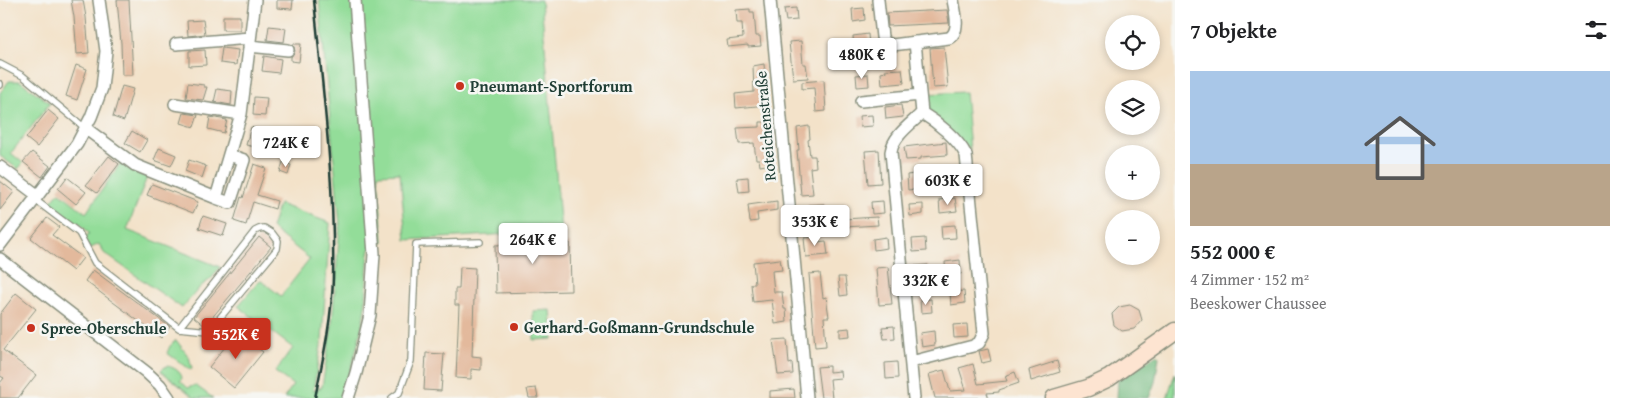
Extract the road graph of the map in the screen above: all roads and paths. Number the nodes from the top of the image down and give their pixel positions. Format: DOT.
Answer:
graph roads {
  1 [pos="99,0"];
  2 [pos="255,0"];
  3 [pos="356,0"];
  4 [pos="770,0"];
  5 [pos="878,0"];
  6 [pos="954,0"];
  7 [pos="250,42"];
  8 [pos="915,42"];
  9 [pos="176,44"];
  10 [pos="288,50"];
  11 [pos="0,64"];
  12 [pos="920,95"];
  13 [pos="861,101"];
  14 [pos="175,104"];
  15 [pos="922,113"];
  16 [pos="241,114"];
  17 [pos="85,128"];
  18 [pos="228,155"];
  19 [pos="0,167"];
  20 [pos="35,197"];
  21 [pos="216,198"];
  22 [pos="480,242"];
  23 [pos="0,245"];
  24 [pos="0,259"];
  25 [pos="179,328"];
  26 [pos="1175,331"];
  27 [pos="911,362"];
  28 [pos="169,398"];
  29 [pos="348,398"];
  30 [pos="392,398"];
  31 [pos="807,398"];
  32 [pos="914,398"];
  33 [pos="1054,398"];
  1 -- 17 [label="street"];
  2 -- 7 [label="street"];
  3 -- 29 [label="street"];
  4 -- 31 [label="street, Roteichenstraße"];
  5 -- 8 [label="street"];
  6 -- 8 [label="street"];
  7 -- 9 [label="street"];
  7 -- 10 [label="street"];
  7 -- 16 [label="street"];
  8 -- 12 [label="street"];
  11 -- 17 [label="lane"];
  12 -- 13 [label="street"];
  12 -- 15 [label="street"];
  14 -- 16 [label="street"];
  15 -- 27 [label="street"];
  15 -- 27 [label="street"];
  16 -- 18 [label="street"];
  17 -- 20 [label="street"];
  17 -- 21 [label="street"];
  18 -- 21 [label="street"];
  18 -- 21 [label="street"];
  19 -- 20 [label="street"];
  20 -- 23 [label="street"];
  20 -- 25 [label="lane"];
  22 -- 30 [label="lane"];
  24 -- 28 [label="street"];
  25 -- 25 [label="lane"];
  26 -- 33 [label="street"];
  27 -- 32 [label="street"];
}
